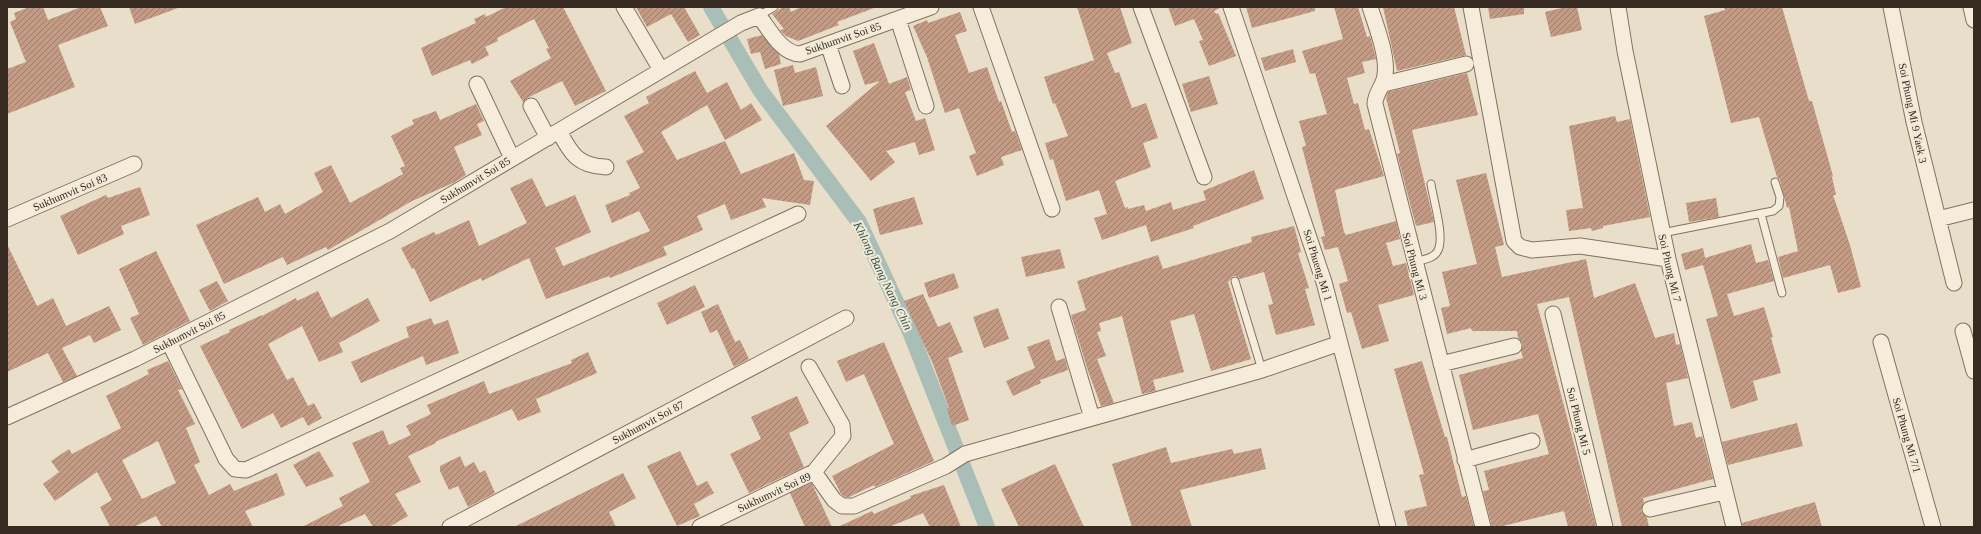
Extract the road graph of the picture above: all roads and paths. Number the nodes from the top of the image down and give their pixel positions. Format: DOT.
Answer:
graph roads {
  1 [pos="624,7"];
  2 [pos="774,7"];
  3 [pos="931,7"];
  4 [pos="981,7"];
  5 [pos="1141,7"];
  6 [pos="1231,7"];
  7 [pos="1370,7"];
  8 [pos="1471,7"];
  9 [pos="1618,7"];
  10 [pos="1891,7"];
  11 [pos="1971,7"];
  12 [pos="759,16"];
  13 [pos="898,19"];
  14 [pos="1974,20"];
  15 [pos="828,44"];
  16 [pos="1466,64"];
  17 [pos="662,70"];
  18 [pos="477,84"];
  19 [pos="1384,84"];
  20 [pos="842,86"];
  21 [pos="532,106"];
  22 [pos="926,106"];
  23 [pos="554,134"];
  24 [pos="512,158"];
  25 [pos="134,164"];
  26 [pos="606,167"];
  27 [pos="1204,177"];
  28 [pos="1775,182"];
  29 [pos="1430,184"];
  30 [pos="1052,209"];
  31 [pos="1974,210"];
  32 [pos="798,214"];
  33 [pos="1761,214"];
  34 [pos="7,219"];
  35 [pos="1938,219"];
  36 [pos="1662,233"];
  37 [pos="1668,259"];
  38 [pos="1414,262"];
  39 [pos="1235,281"];
  40 [pos="1954,283"];
  41 [pos="1782,292"];
  42 [pos="1060,307"];
  43 [pos="1552,314"];
  44 [pos="846,318"];
  45 [pos="1963,332"];
  46 [pos="169,342"];
  47 [pos="1881,342"];
  48 [pos="1340,343"];
  49 [pos="1514,346"];
  50 [pos="1441,364"];
  51 [pos="809,367"];
  52 [pos="1262,370"];
  53 [pos="1974,371"];
  54 [pos="7,417"];
  55 [pos="1092,418"];
  56 [pos="1532,441"];
  57 [pos="1465,460"];
  58 [pos="814,472"];
  59 [pos="1724,492"];
  60 [pos="1650,509"];
  61 [pos="450,527"];
  62 [pos="700,527"];
  63 [pos="1388,527"];
  64 [pos="1483,527"];
  65 [pos="1605,527"];
  66 [pos="1734,527"];
  67 [pos="1933,527"];
  1 -- 17 [label="street"];
  2 -- 12 [label="lane"];
  3 -- 13 [label="street, Sukhumvit Soi 85"];
  4 -- 30 [label="street"];
  5 -- 27 [label="street"];
  6 -- 48 [label="street, Soi Phueng Mi 1"];
  7 -- 19 [label="street, Soi Phung Mi 3"];
  8 -- 37 [label="street"];
  9 -- 36 [label="street, Soi Phung Mi 7"];
  10 -- 35 [label="street, Soi Phung Mi 9 Yaek 3"];
  11 -- 14 [label="street"];
  12 -- 15 [label="street, Sukhumvit Soi 85"];
  12 -- 17 [label="street, Sukhumvit Soi 85"];
  13 -- 15 [label="street, Sukhumvit Soi 85"];
  13 -- 22 [label="street"];
  15 -- 20 [label="street"];
  16 -- 19 [label="street"];
  17 -- 23 [label="street, Sukhumvit Soi 85"];
  18 -- 24 [label="street"];
  19 -- 38 [label="street, Soi Phung Mi 3"];
  21 -- 23 [label="street"];
  23 -- 24 [label="street, Sukhumvit Soi 85"];
  23 -- 26 [label="street"];
  24 -- 46 [label="street, Sukhumvit Soi 85"];
  25 -- 34 [label="street, Sukhumvit Soi 83"];
  28 -- 33 [label="lane"];
  29 -- 38 [label="lane"];
  31 -- 35 [label="street"];
  32 -- 46 [label="street"];
  33 -- 36 [label="lane"];
  33 -- 41 [label="lane"];
  35 -- 40 [label="street, Soi Phung Mi 9 Yaek 3"];
  36 -- 37 [label="street, Soi Phung Mi 7"];
  37 -- 59 [label="street, Soi Phung Mi 7"];
  38 -- 50 [label="street, Soi Phung Mi 3"];
  39 -- 52 [label="lane"];
  42 -- 55 [label="street"];
  43 -- 65 [label="street, Soi Phung Mi 5"];
  44 -- 61 [label="street, Sukhumvit Soi 87"];
  45 -- 53 [label="street"];
  46 -- 54 [label="street, Sukhumvit Soi 85"];
  47 -- 67 [label="street, Soi Phung Mi 7/1"];
  48 -- 52 [label="street, Sukhumvit Soi 89"];
  48 -- 63 [label="street, Soi Phueng Mi 1"];
  49 -- 50 [label="street"];
  50 -- 57 [label="street, Soi Phung Mi 3"];
  51 -- 58 [label="street"];
  52 -- 55 [label="street, Sukhumvit Soi 89"];
  55 -- 58 [label="street, Sukhumvit Soi 89"];
  56 -- 57 [label="street"];
  57 -- 64 [label="street, Soi Phung Mi 3"];
  58 -- 62 [label="street, Sukhumvit Soi 89"];
  59 -- 60 [label="street"];
  59 -- 66 [label="street, Soi Phung Mi 7"];
}
